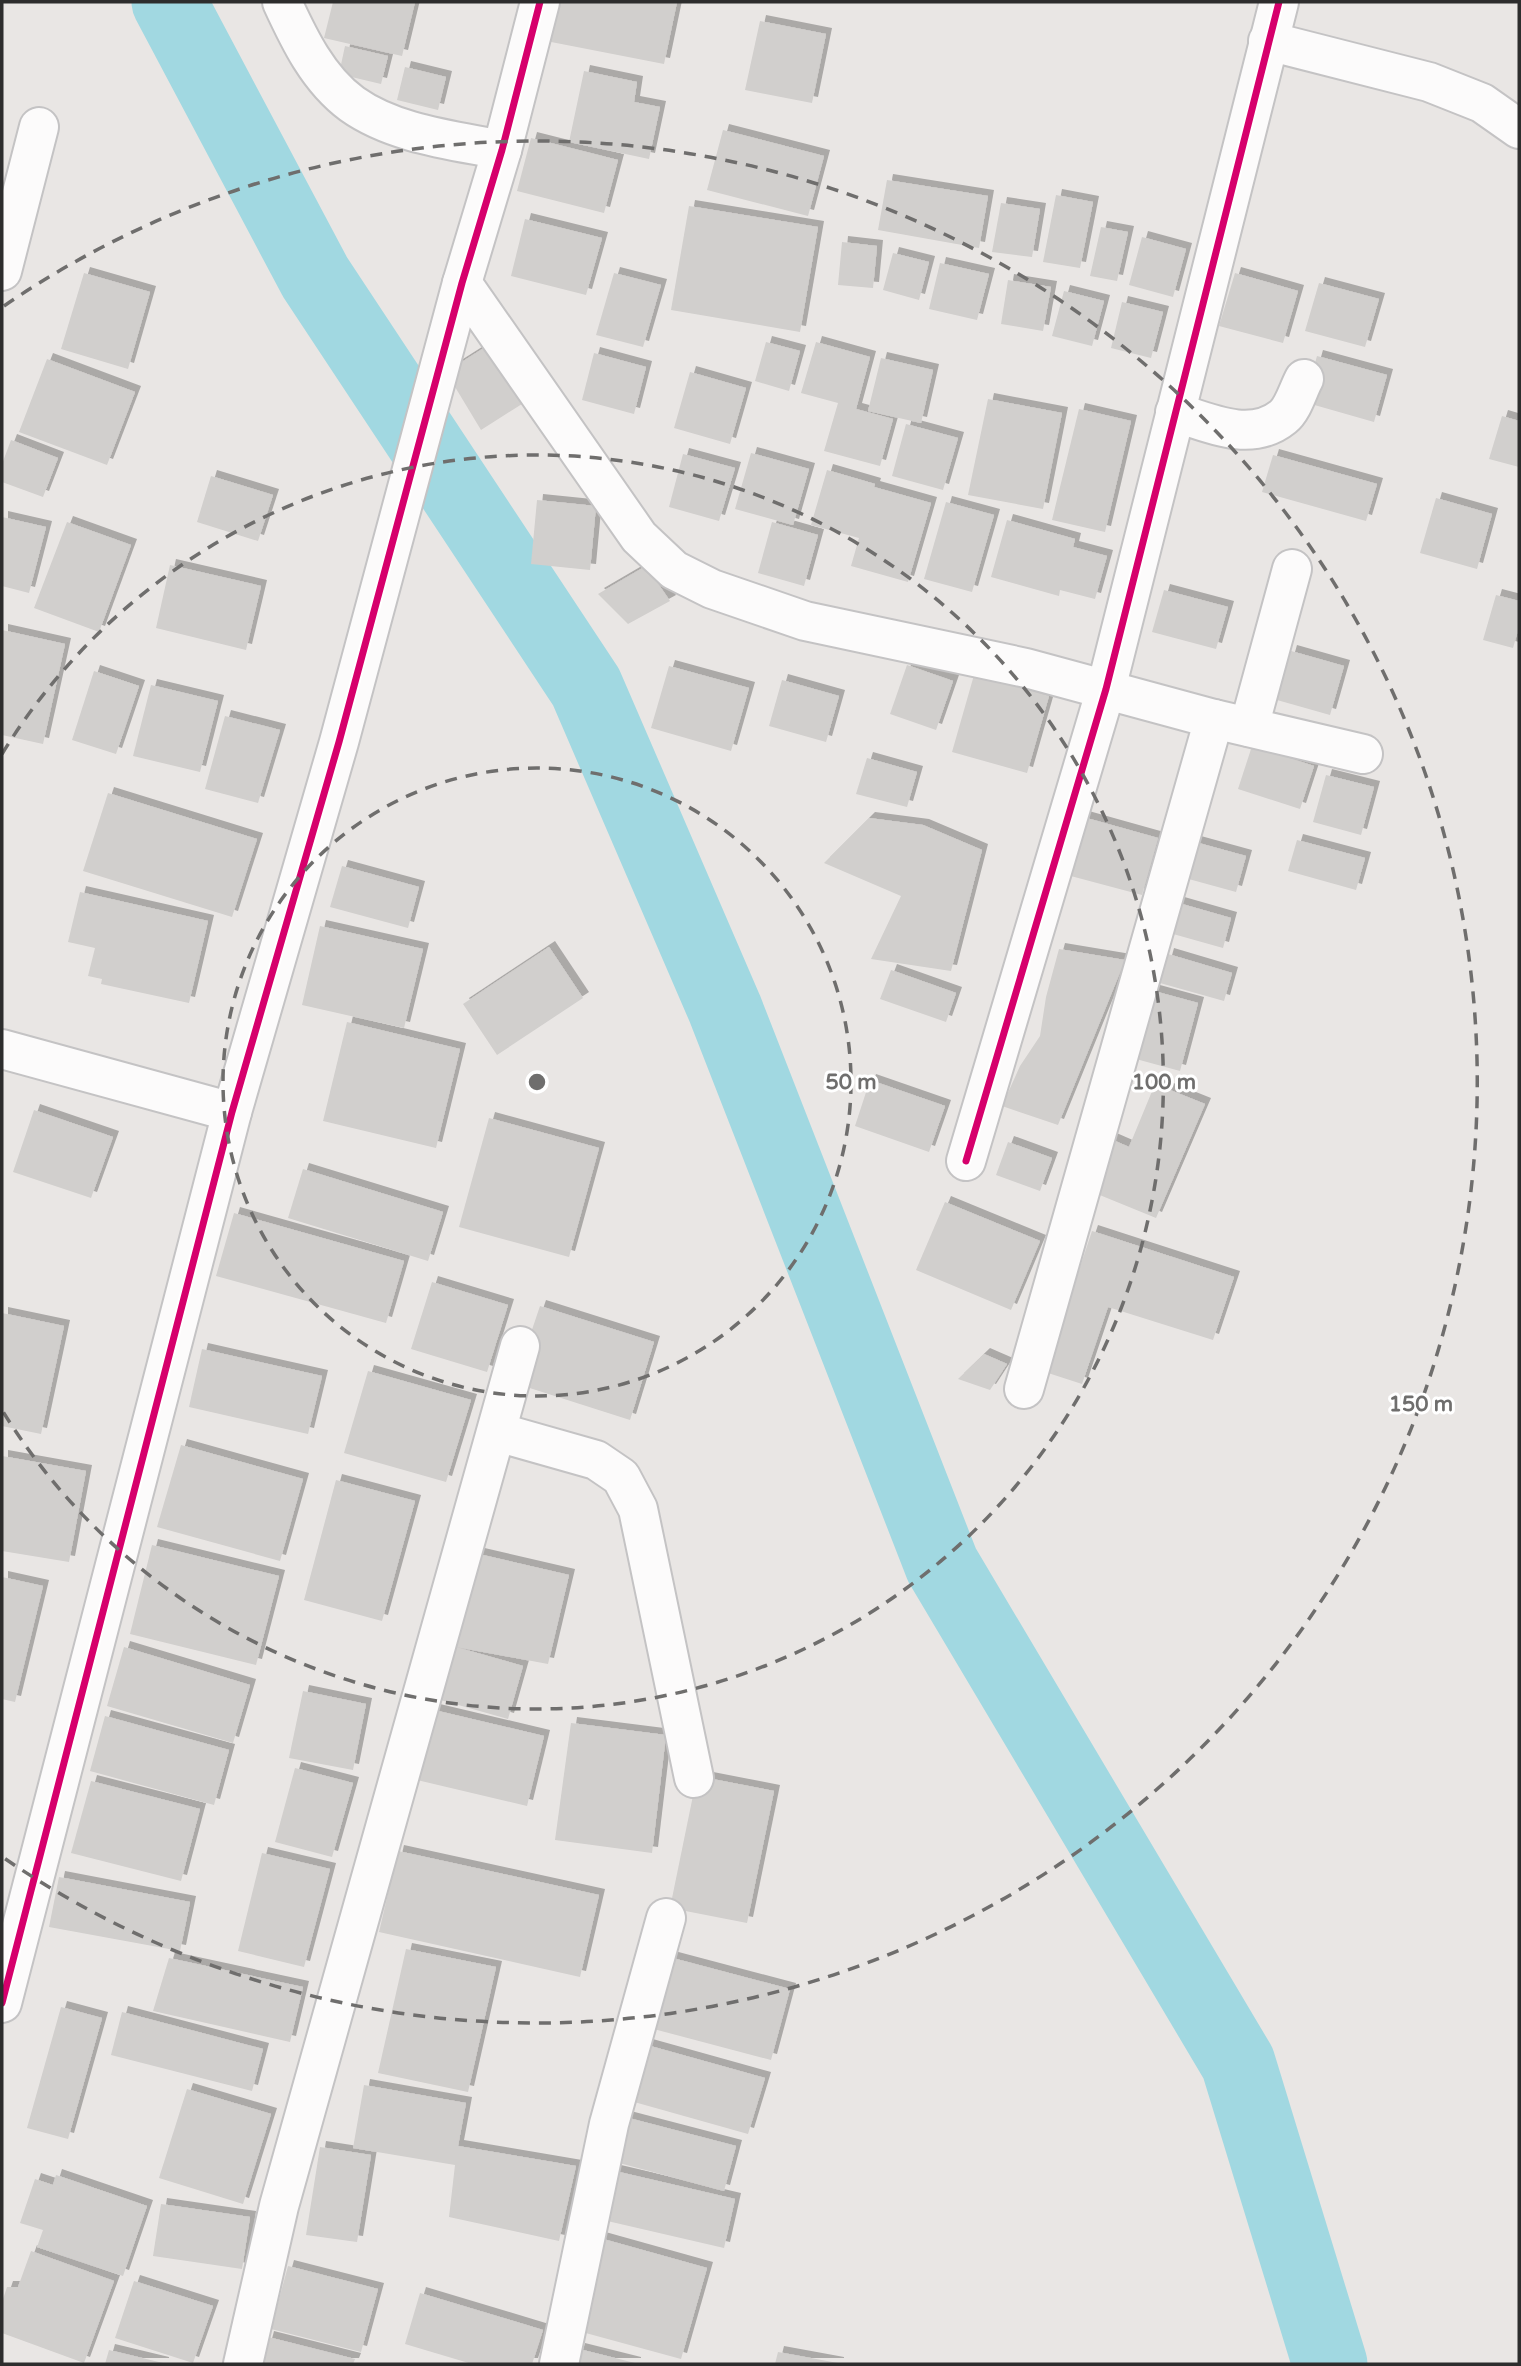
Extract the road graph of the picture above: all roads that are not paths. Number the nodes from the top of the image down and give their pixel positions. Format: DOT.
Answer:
graph roads {
  1 [pos="282,2"];
  2 [pos="540,2"];
  3 [pos="1279,2"];
  4 [pos="1268,41"];
  5 [pos="39,127"];
  6 [pos="1519,129"];
  7 [pos="502,150"];
  8 [pos="2,271"];
  9 [pos="462,283"];
  10 [pos="1304,379"];
  11 [pos="1175,412"];
  12 [pos="1292,569"];
  13 [pos="1107,690"];
  14 [pos="1232,723"];
  15 [pos="1363,754"];
  16 [pos="2,1049"];
  17 [pos="232,1112"];
  18 [pos="966,1161"];
  19 [pos="520,1346"];
  20 [pos="1024,1389"];
  21 [pos="497,1432"];
  22 [pos="694,1778"];
  23 [pos="666,1919"];
  24 [pos="2,2003"];
  25 [pos="243,2364"];
  26 [pos="559,2364"];
  1 -- 7 [label="street"];
  2 -- 7 [label="street"];
  3 -- 4 [label="street"];
  4 -- 6 [label="street"];
  4 -- 11 [label="street"];
  5 -- 8 [label="street"];
  7 -- 9 [label="street"];
  9 -- 13 [label="street"];
  9 -- 17 [label="street"];
  10 -- 11 [label="street"];
  11 -- 13 [label="street"];
  12 -- 14 [label="street"];
  13 -- 14 [label="street"];
  13 -- 18 [label="street"];
  14 -- 15 [label="street"];
  14 -- 20 [label="street"];
  16 -- 17 [label="street"];
  17 -- 24 [label="street"];
  19 -- 21 [label="street"];
  21 -- 22 [label="street"];
  21 -- 25 [label="street"];
  23 -- 26 [label="street"];
}
